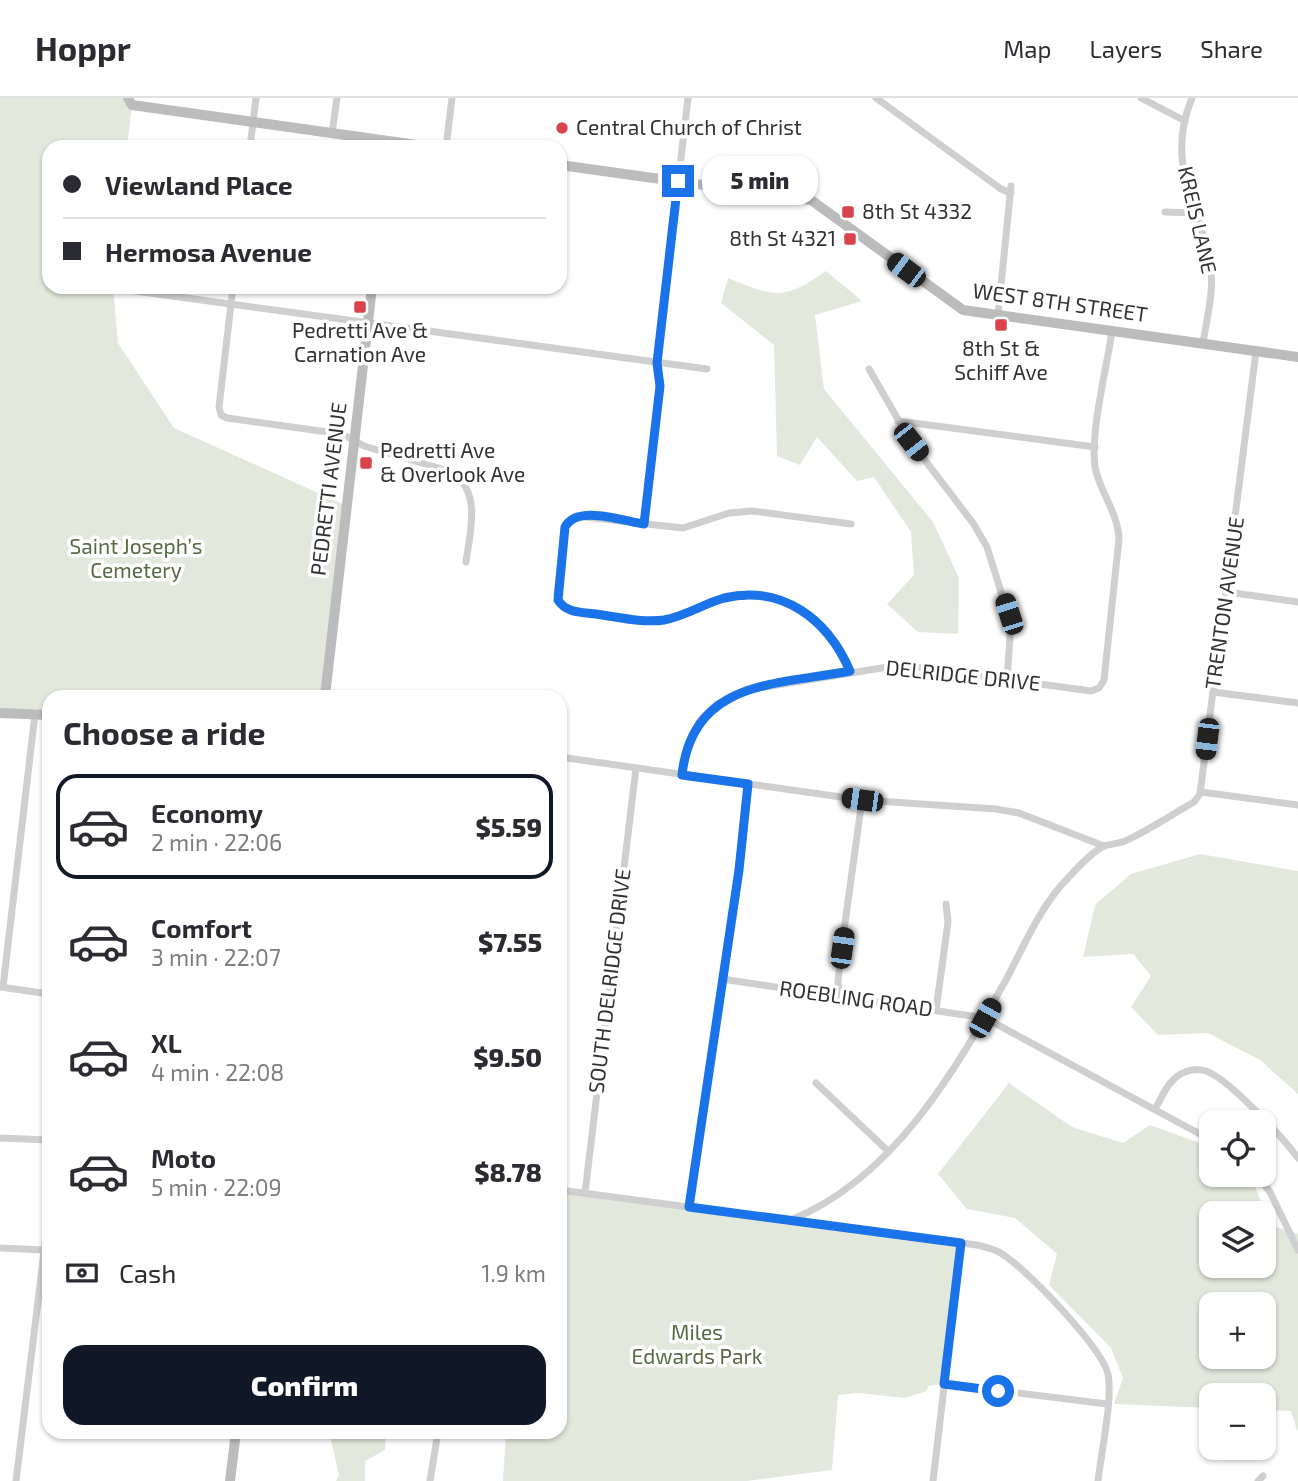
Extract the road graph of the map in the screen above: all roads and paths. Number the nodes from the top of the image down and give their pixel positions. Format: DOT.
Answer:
graph roads {
  1 [pos="256,98"];
  2 [pos="337,98"];
  3 [pos="452,98"];
  4 [pos="688,98"];
  5 [pos="876,98"];
  6 [pos="1142,98"];
  7 [pos="1192,98"];
  8 [pos="130,102"];
  9 [pos="253,121"];
  10 [pos="1185,121"];
  11 [pos="332,134"];
  12 [pos="251,140"];
  13 [pos="366,140"];
  14 [pos="447,140"];
  15 [pos="567,166"];
  16 [pos="678,181"];
  17 [pos="1165,212"];
  18 [pos="1194,213"];
  19 [pos="157,294"];
  20 [pos="232,294"];
  21 [pos="371,294"];
  22 [pos="231,304"];
  23 [pos="999,315"];
  24 [pos="368,322"];
  25 [pos="1112,331"];
  26 [pos="1203,343"];
  27 [pos="1256,351"];
  28 [pos="1298,357"];
  29 [pos="657,363"];
  30 [pos="707,369"];
  31 [pos="869,369"];
  32 [pos="898,421"];
  33 [pos="354,439"];
  34 [pos="1095,447"];
  35 [pos="644,524"];
  36 [pos="851,524"];
  37 [pos="466,562"];
  38 [pos="1227,592"];
  39 [pos="1298,602"];
  40 [pos="850,671"];
  41 [pos="1007,679"];
  42 [pos="326,690"];
  43 [pos="1213,692"];
  44 [pos="1298,703"];
  45 [pos="0,713"];
  46 [pos="35,714"];
  47 [pos="42,714"];
  48 [pos="567,758"];
  49 [pos="636,768"];
  50 [pos="682,775"];
  51 [pos="748,784"];
  52 [pos="1201,792"];
  53 [pos="862,800"];
  54 [pos="1298,805"];
  55 [pos="1104,846"];
  56 [pos="946,904"];
  57 [pos="722,979"];
  58 [pos="1,987"];
  59 [pos="42,993"];
  60 [pos="840,997"];
  61 [pos="936,1010"];
  62 [pos="985,1018"];
  63 [pos="816,1083"];
  64 [pos="1155,1109"];
  65 [pos="1199,1133"];
  66 [pos="0,1138"];
  67 [pos="42,1140"];
  68 [pos="888,1151"];
  69 [pos="1298,1158"];
  70 [pos="1266,1187"];
  71 [pos="567,1191"];
  72 [pos="585,1194"];
  73 [pos="689,1207"];
  74 [pos="791,1220"];
  75 [pos="961,1243"];
  76 [pos="0,1248"];
  77 [pos="42,1250"];
  78 [pos="1298,1250"];
  79 [pos="42,1266"];
  80 [pos="944,1384"];
  81 [pos="1107,1404"];
  82 [pos="235,1439"];
  83 [pos="437,1439"];
  84 [pos="16,1481"];
  85 [pos="230,1481"];
  86 [pos="430,1481"];
  87 [pos="933,1481"];
  88 [pos="1098,1481"];
  1 -- 9 [label="street"];
  2 -- 11 [label="street"];
  3 -- 14 [label="street"];
  4 -- 16 [label="street"];
  5 -- 23 [label="street"];
  6 -- 10 [label="street"];
  7 -- 10 [label="street, KREIS LANE"];
  8 -- 9 [label="street"];
  9 -- 11 [label="street"];
  9 -- 12 [label="street"];
  10 -- 18 [label="street, KREIS LANE"];
  11 -- 13 [label="street"];
  15 -- 16 [label="street, WEST 8TH STREET"];
  16 -- 23 [label="street, WEST 8TH STREET"];
  16 -- 29 [label="street"];
  17 -- 18 [label="street"];
  18 -- 26 [label="street, KREIS LANE"];
  19 -- 22 [label="street"];
  20 -- 22 [label="street"];
  21 -- 24 [label="street, PEDRETTI AVENUE"];
  22 -- 24 [label="street"];
  22 -- 33 [label="street"];
  23 -- 25 [label="street, WEST 8TH STREET"];
  24 -- 29 [label="street"];
  24 -- 33 [label="street, PEDRETTI AVENUE"];
  25 -- 26 [label="street, WEST 8TH STREET"];
  25 -- 34 [label="street"];
  26 -- 27 [label="street, WEST 8TH STREET"];
  27 -- 28 [label="street, WEST 8TH STREET"];
  27 -- 38 [label="street, TRENTON AVENUE"];
  29 -- 30 [label="street"];
  29 -- 35 [label="street"];
  31 -- 32 [label="street"];
  32 -- 34 [label="street"];
  32 -- 41 [label="street"];
  33 -- 37 [label="street"];
  33 -- 42 [label="street, PEDRETTI AVENUE"];
  34 -- 41 [label="street, DELRIDGE DRIVE"];
  35 -- 36 [label="street"];
  35 -- 40 [label="street"];
  38 -- 39 [label="street"];
  38 -- 43 [label="street, TRENTON AVENUE"];
  40 -- 41 [label="street, DELRIDGE DRIVE"];
  40 -- 50 [label="street, DELRIDGE DRIVE"];
  43 -- 44 [label="street"];
  43 -- 52 [label="street, TRENTON AVENUE"];
  45 -- 46 [label="street"];
  46 -- 47 [label="street"];
  46 -- 58 [label="street"];
  48 -- 49 [label="street"];
  49 -- 50 [label="street"];
  49 -- 72 [label="street, SOUTH DELRIDGE DRIVE"];
  50 -- 51 [label="street"];
  51 -- 53 [label="street"];
  51 -- 57 [label="street"];
  52 -- 54 [label="street"];
  52 -- 55 [label="street"];
  53 -- 55 [label="street"];
  53 -- 60 [label="street"];
  55 -- 62 [label="street"];
  56 -- 61 [label="street"];
  57 -- 60 [label="street, ROEBLING ROAD"];
  57 -- 73 [label="street"];
  58 -- 59 [label="street"];
  60 -- 61 [label="street, ROEBLING ROAD"];
  61 -- 62 [label="street, ROEBLING ROAD"];
  62 -- 64 [label="street, ROEBLING ROAD"];
  62 -- 68 [label="street"];
  63 -- 68 [label="street"];
  64 -- 65 [label="street, ROEBLING ROAD"];
  64 -- 69 [label="street"];
  66 -- 67 [label="street"];
  68 -- 74 [label="street"];
  70 -- 78 [label="street"];
  71 -- 72 [label="street"];
  72 -- 73 [label="street"];
  73 -- 74 [label="street"];
  74 -- 75 [label="street"];
  75 -- 80 [label="street"];
  75 -- 81 [label="street"];
  76 -- 77 [label="street"];
  79 -- 84 [label="street"];
  80 -- 81 [label="street"];
  80 -- 87 [label="street"];
  81 -- 88 [label="street"];
  82 -- 85 [label="street"];
  83 -- 86 [label="street"];
}
